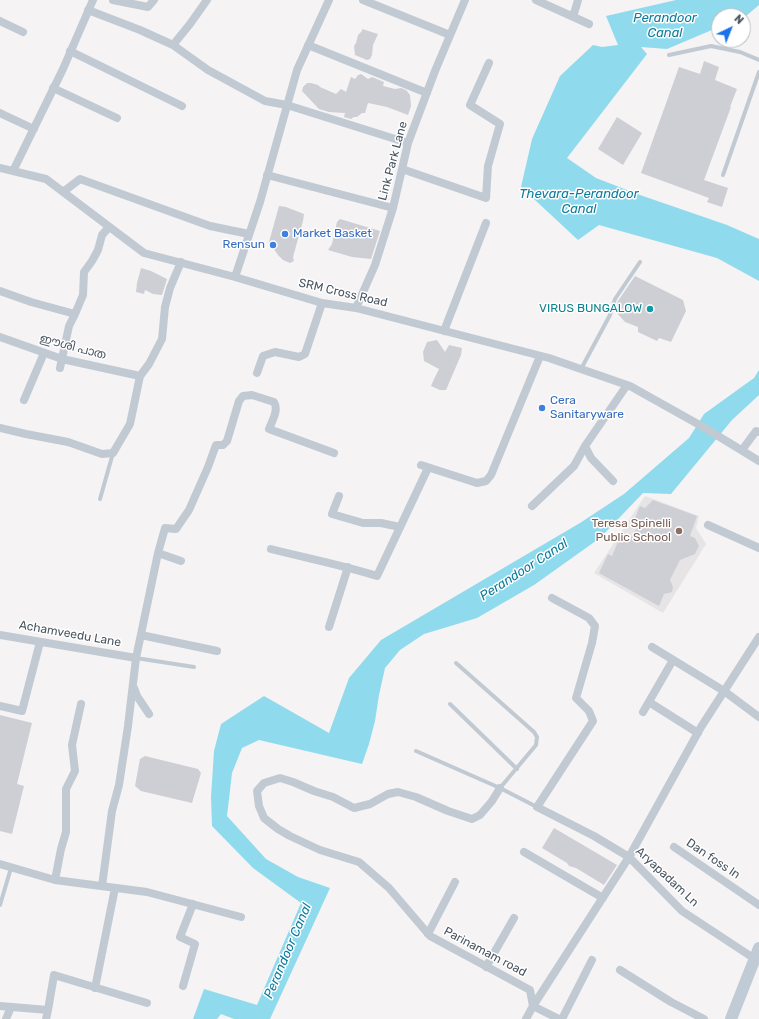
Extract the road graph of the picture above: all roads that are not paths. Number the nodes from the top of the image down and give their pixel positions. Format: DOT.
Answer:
graph roads {
  1 [pos="93,0"];
  2 [pos="113,0"];
  3 [pos="154,0"];
  4 [pos="207,0"];
  5 [pos="329,0"];
  6 [pos="364,0"];
  7 [pos="465,0"];
  8 [pos="536,0"];
  9 [pos="578,0"];
  10 [pos="88,10"];
  11 [pos="573,17"];
  12 [pos="0,21"];
  13 [pos="589,24"];
  14 [pos="23,32"];
  15 [pos="450,35"];
  16 [pos="172,45"];
  17 [pos="308,45"];
  18 [pos="70,51"];
  19 [pos="669,55"];
  20 [pos="759,60"];
  21 [pos="489,63"];
  22 [pos="759,72"];
  23 [pos="53,88"];
  24 [pos="427,93"];
  25 [pos="287,105"];
  26 [pos="182,106"];
  27 [pos="0,113"];
  28 [pos="117,118"];
  29 [pos="34,129"];
  30 [pos="408,143"];
  31 [pos="0,168"];
  32 [pos="402,169"];
  33 [pos="14,171"];
  34 [pos="267,175"];
  35 [pos="723,175"];
  36 [pos="63,192"];
  37 [pos="393,208"];
  38 [pos="486,223"];
  39 [pos="109,227"];
  40 [pos="249,234"];
  41 [pos="181,262"];
  42 [pos="640,262"];
  43 [pos="235,277"];
  44 [pos="0,291"];
  45 [pos="322,303"];
  46 [pos="356,308"];
  47 [pos="75,314"];
  48 [pos="444,331"];
  49 [pos="0,337"];
  50 [pos="44,353"];
  51 [pos="540,356"];
  52 [pos="62,359"];
  53 [pos="60,368"];
  54 [pos="581,369"];
  55 [pos="257,373"];
  56 [pos="140,376"];
  57 [pos="627,385"];
  58 [pos="24,400"];
  59 [pos="0,428"];
  60 [pos="759,432"];
  61 [pos="585,446"];
  62 [pos="742,450"];
  63 [pos="113,452"];
  64 [pos="334,453"];
  65 [pos="759,461"];
  66 [pos="613,481"];
  67 [pos="339,496"];
  68 [pos="100,499"];
  69 [pos="532,506"];
  70 [pos="708,525"];
  71 [pos="400,527"];
  72 [pos="759,548"];
  73 [pos="271,549"];
  74 [pos="158,553"];
  75 [pos="182,561"];
  76 [pos="348,567"];
  77 [pos="552,598"];
  78 [pos="329,627"];
  79 [pos="0,635"];
  80 [pos="141,636"];
  81 [pos="759,637"];
  82 [pos="40,642"];
  83 [pos="652,647"];
  84 [pos="217,651"];
  85 [pos="136,658"];
  86 [pos="672,660"];
  87 [pos="456,663"];
  88 [pos="194,667"];
  89 [pos="133,685"];
  90 [pos="724,691"];
  91 [pos="649,702"];
  92 [pos="81,704"];
  93 [pos="450,704"];
  94 [pos="0,706"];
  95 [pos="643,712"];
  96 [pos="150,714"];
  97 [pos="759,717"];
  98 [pos="698,733"];
  99 [pos="416,750"];
  100 [pos="517,769"];
  101 [pos="500,788"];
  102 [pos="537,807"];
  103 [pos="674,847"];
  104 [pos="524,852"];
  105 [pos="629,857"];
  106 [pos="0,864"];
  107 [pos="12,867"];
  108 [pos="55,880"];
  109 [pos="455,882"];
  110 [pos="102,886"];
  111 [pos="115,888"];
  112 [pos="603,898"];
  113 [pos="193,904"];
  114 [pos="0,905"];
  115 [pos="759,905"];
  116 [pos="241,917"];
  117 [pos="514,918"];
  118 [pos="429,935"];
  119 [pos="757,954"];
  120 [pos="592,960"];
  121 [pos="486,966"];
  122 [pos="620,970"];
  123 [pos="183,986"];
  124 [pos="95,988"];
  125 [pos="147,1003"];
  126 [pos="0,1006"];
  127 [pos="533,1006"];
  128 [pos="11,1007"];
  129 [pos="48,1010"];
  130 [pos="6,1019"];
  131 [pos="46,1019"];
  132 [pos="526,1019"];
  133 [pos="559,1019"];
  134 [pos="562,1019"];
  135 [pos="704,1019"];
  136 [pos="731,1019"];
  1 -- 10 [label="street"];
  2 -- 3 [label="street"];
  4 -- 16 [label="street"];
  5 -- 17 [label="street"];
  6 -- 15 [label="street"];
  7 -- 15 [label="street, Link Park Lane"];
  8 -- 11 [label="street"];
  9 -- 11 [label="street"];
  10 -- 16 [label="street"];
  10 -- 18 [label="street"];
  11 -- 13 [label="street"];
  12 -- 14 [label="street"];
  15 -- 24 [label="street, Link Park Lane"];
  16 -- 25 [label="street"];
  17 -- 24 [label="street"];
  17 -- 25 [label="street"];
  18 -- 23 [label="street"];
  18 -- 26 [label="street"];
  19 -- 20 [label="lane"];
  21 -- 32 [label="street"];
  22 -- 35 [label="lane"];
  23 -- 28 [label="street"];
  23 -- 29 [label="street"];
  24 -- 30 [label="street, Link Park Lane"];
  25 -- 30 [label="street"];
  25 -- 34 [label="street"];
  27 -- 29 [label="street"];
  29 -- 33 [label="street"];
  30 -- 32 [label="street, Link Park Lane"];
  31 -- 33 [label="street, SRM Cross Road"];
  32 -- 37 [label="street, Link Park Lane"];
  33 -- 36 [label="street, SRM Cross Road"];
  34 -- 37 [label="street"];
  34 -- 40 [label="street"];
  36 -- 39 [label="street, SRM Cross Road"];
  36 -- 40 [label="street"];
  37 -- 46 [label="street, Link Park Lane"];
  38 -- 48 [label="street"];
  39 -- 41 [label="street, SRM Cross Road"];
  39 -- 47 [label="street"];
  40 -- 43 [label="street"];
  41 -- 43 [label="street, SRM Cross Road"];
  41 -- 56 [label="street"];
  42 -- 54 [label="lane"];
  43 -- 45 [label="street, SRM Cross Road"];
  44 -- 47 [label="street"];
  45 -- 46 [label="street, SRM Cross Road"];
  45 -- 55 [label="street"];
  46 -- 48 [label="street, SRM Cross Road"];
  47 -- 52 [label="street"];
  48 -- 51 [label="street, SRM Cross Road"];
  49 -- 50 [label="street, ഈശി പാത"];
  50 -- 52 [label="street, ഈശി പാത"];
  50 -- 58 [label="street"];
  51 -- 54 [label="street, SRM Cross Road"];
  51 -- 71 [label="street"];
  52 -- 53 [label="street"];
  52 -- 56 [label="street, ഈശി പാത"];
  54 -- 57 [label="street, SRM Cross Road"];
  56 -- 63 [label="street"];
  57 -- 61 [label="street"];
  57 -- 62 [label="street, SRM Cross Road"];
  59 -- 63 [label="street"];
  60 -- 62 [label="street"];
  61 -- 66 [label="street"];
  61 -- 69 [label="street"];
  62 -- 65 [label="street, SRM Cross Road"];
  63 -- 68 [label="lane"];
  64 -- 74 [label="street"];
  67 -- 71 [label="street"];
  70 -- 72 [label="street"];
  71 -- 76 [label="street"];
  73 -- 76 [label="street"];
  74 -- 75 [label="street"];
  74 -- 80 [label="street"];
  76 -- 78 [label="street"];
  77 -- 102 [label="street"];
  79 -- 82 [label="street, Achamveedu Lane"];
  80 -- 84 [label="street"];
  80 -- 85 [label="street"];
  81 -- 90 [label="street"];
  82 -- 85 [label="street, Achamveedu Lane"];
  82 -- 94 [label="street"];
  83 -- 86 [label="street"];
  85 -- 88 [label="lane"];
  85 -- 89 [label="street"];
  86 -- 90 [label="street"];
  86 -- 91 [label="street"];
  87 -- 100 [label="lane"];
  89 -- 96 [label="street"];
  89 -- 110 [label="street"];
  90 -- 97 [label="street"];
  90 -- 98 [label="street"];
  91 -- 95 [label="street"];
  91 -- 98 [label="street"];
  92 -- 108 [label="street"];
  93 -- 100 [label="lane"];
  98 -- 105 [label="street"];
  99 -- 101 [label="lane"];
  100 -- 101 [label="lane"];
  101 -- 102 [label="lane"];
  101 -- 118 [label="street"];
  102 -- 105 [label="street, Aryapadam Ln"];
  103 -- 115 [label="street, Dan foss ln"];
  104 -- 112 [label="street"];
  105 -- 112 [label="street"];
  105 -- 119 [label="street, Aryapadam Ln"];
  106 -- 107 [label="street"];
  107 -- 108 [label="street"];
  107 -- 114 [label="lane"];
  108 -- 110 [label="street"];
  109 -- 118 [label="street"];
  110 -- 111 [label="street"];
  111 -- 113 [label="street"];
  111 -- 124 [label="street"];
  112 -- 127 [label="street"];
  113 -- 116 [label="street"];
  113 -- 123 [label="street"];
  117 -- 121 [label="street"];
  118 -- 121 [label="street, Parinamam road"];
  119 -- 136 [label="main road"];
  120 -- 134 [label="street"];
  121 -- 127 [label="street, Parinamam road"];
  122 -- 135 [label="street"];
  124 -- 125 [label="street"];
  124 -- 129 [label="street"];
  126 -- 128 [label="street"];
  127 -- 132 [label="street"];
  127 -- 133 [label="street"];
  128 -- 129 [label="street"];
  128 -- 130 [label="street"];
  129 -- 131 [label="street"];
}
